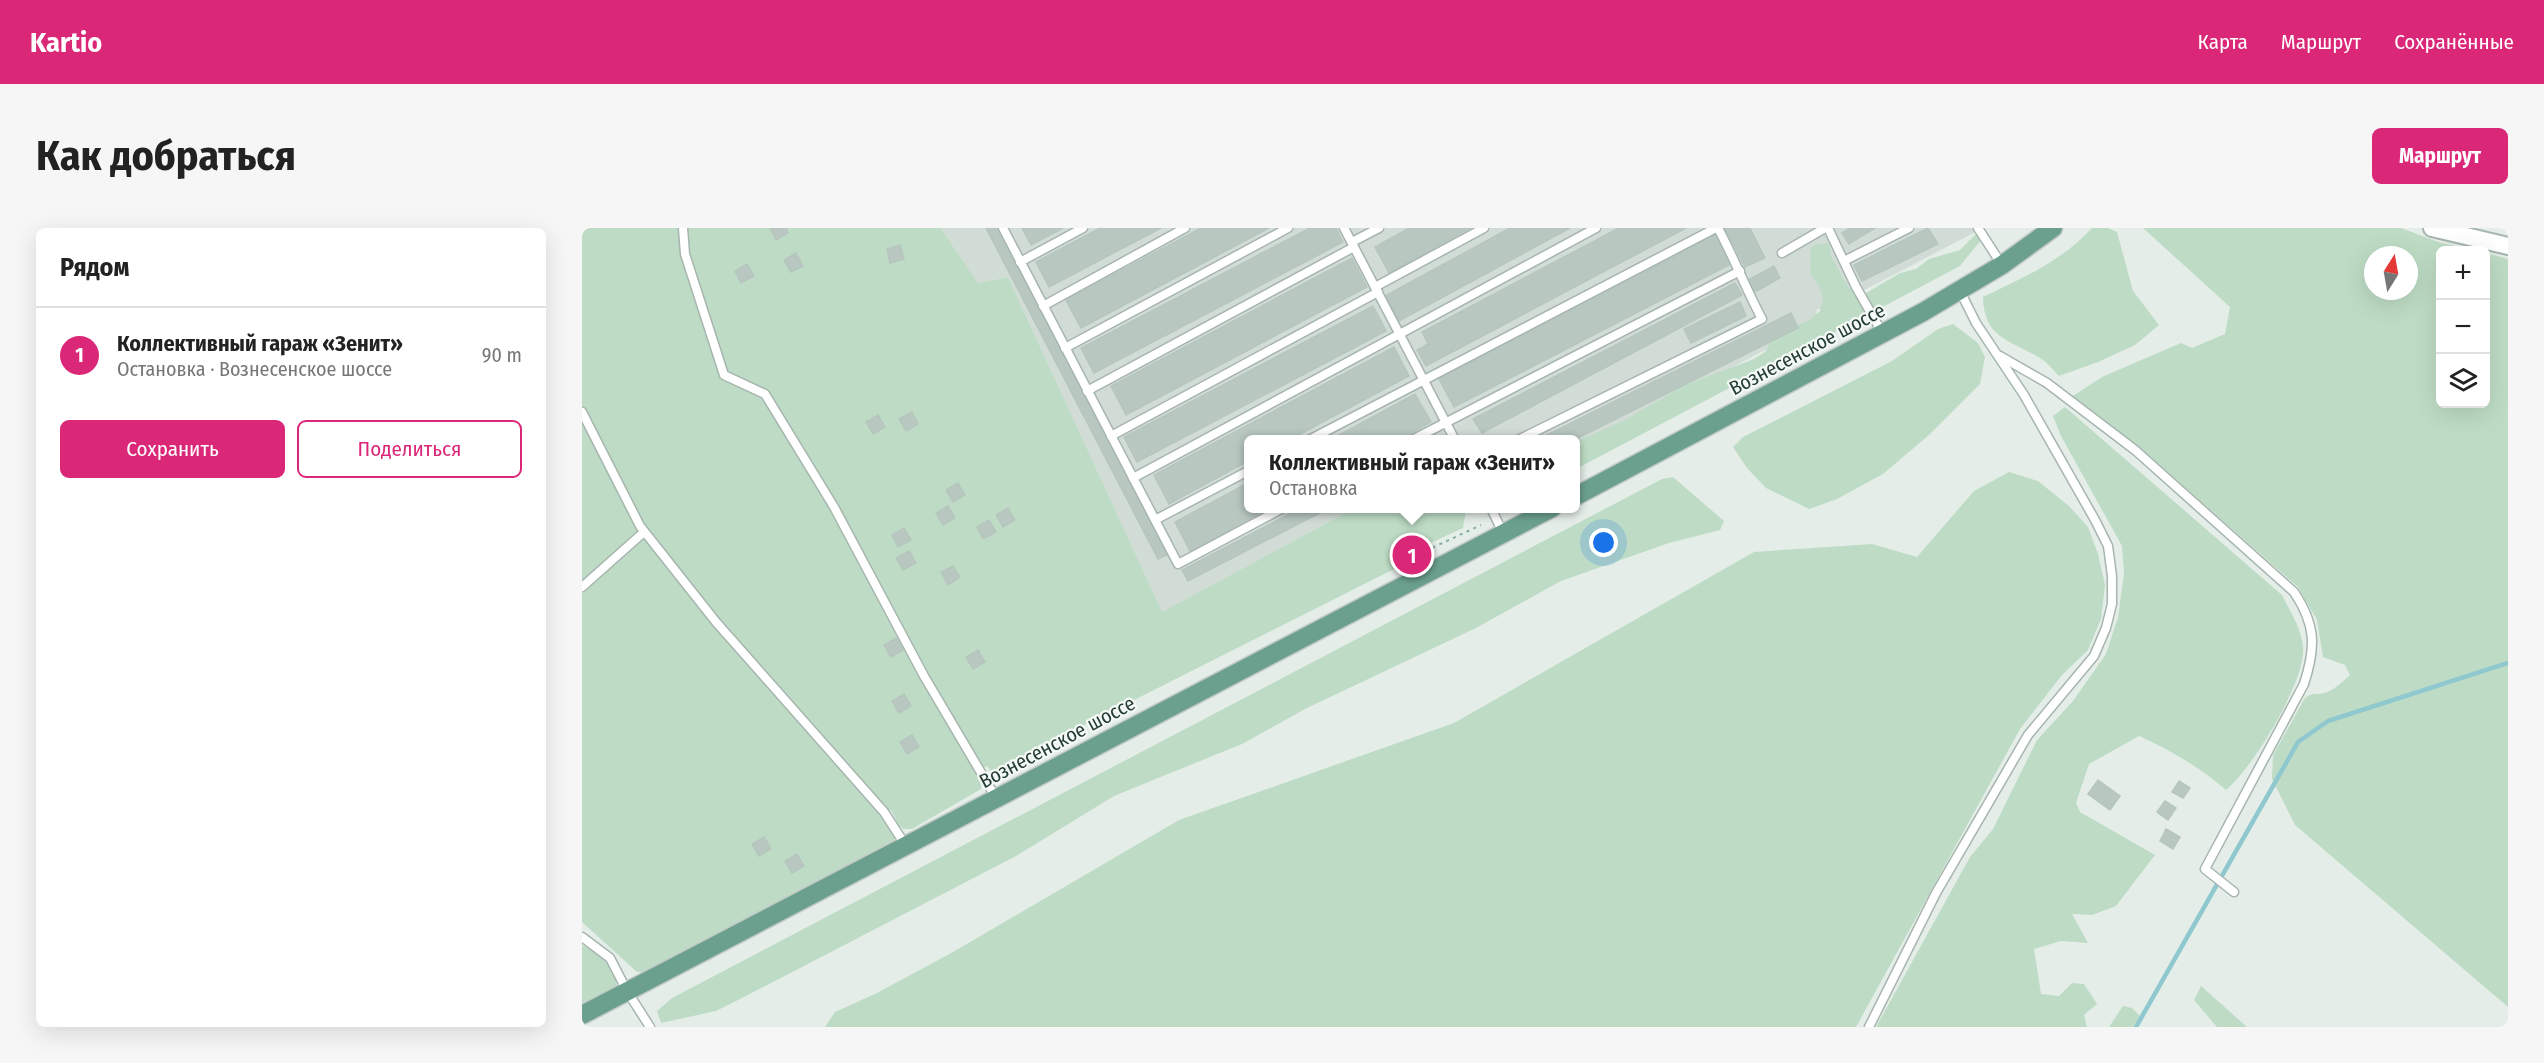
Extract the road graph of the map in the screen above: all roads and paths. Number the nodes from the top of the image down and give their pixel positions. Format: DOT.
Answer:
graph roads {
  1 [pos="683,228"];
  2 [pos="1003,228"];
  3 [pos="1083,228"];
  4 [pos="1185,228"];
  5 [pos="1288,228"];
  6 [pos="1344,228"];
  7 [pos="1379,228"];
  8 [pos="1484,228"];
  9 [pos="1596,228"];
  10 [pos="1717,228"];
  11 [pos="1826,228"];
  12 [pos="1909,228"];
  13 [pos="1978,228"];
  14 [pos="2053,228"];
  15 [pos="2432,228"];
  16 [pos="1353,245"];
  17 [pos="2508,246"];
  18 [pos="1782,253"];
  19 [pos="1845,261"];
  20 [pos="1020,262"];
  21 [pos="2002,265"];
  22 [pos="1740,271"];
  23 [pos="1376,290"];
  24 [pos="1959,290"];
  25 [pos="1043,306"];
  26 [pos="1399,333"];
  27 [pos="1883,334"];
  28 [pos="1065,348"];
  29 [pos="1997,355"];
  30 [pos="1423,379"];
  31 [pos="1087,391"];
  32 [pos="582,412"];
  33 [pos="1446,422"];
  34 [pos="1318,435"];
  35 [pos="1421,435"];
  36 [pos="1452,435"];
  37 [pos="1528,435"];
  38 [pos="1111,436"];
  39 [pos="1244,473"];
  40 [pos="1133,478"];
  41 [pos="1580,493"];
  42 [pos="1274,513"];
  43 [pos="1494,513"];
  44 [pos="1538,513"];
  45 [pos="1155,520"];
  46 [pos="1500,526"];
  47 [pos="644,532"];
  48 [pos="1419,554"];
  49 [pos="582,586"];
  50 [pos="996,799"];
  51 [pos="906,846"];
  52 [pos="2234,892"];
  53 [pos="582,937"];
  54 [pos="627,992"];
  55 [pos="582,1015"];
  56 [pos="650,1027"];
  57 [pos="1869,1027"];
  1 -- 50 [label="lane"];
  2 -- 20 [label="lane"];
  3 -- 20 [label="lane"];
  4 -- 25 [label="lane"];
  5 -- 28 [label="lane"];
  6 -- 16 [label="lane"];
  7 -- 16 [label="lane"];
  8 -- 23 [label="lane"];
  9 -- 26 [label="lane"];
  10 -- 22 [label="lane"];
  10 -- 30 [label="lane"];
  11 -- 18 [label="lane"];
  11 -- 19 [label="lane"];
  12 -- 19 [label="lane"];
  13 -- 21 [label="lane"];
  14 -- 21 [label="main road, Вознесенское шоссе"];
  15 -- 17 [label="street"];
  16 -- 23 [label="lane"];
  16 -- 31 [label="lane"];
  19 -- 27 [label="lane"];
  20 -- 25 [label="lane"];
  21 -- 24 [label="main road, Вознесенское шоссе"];
  22 -- 33 [label="lane"];
  22 -- 37 [label="lane"];
  23 -- 26 [label="lane"];
  23 -- 38 [label="lane"];
  24 -- 27 [label="main road, Вознесенское шоссе"];
  24 -- 29 [label="lane"];
  25 -- 28 [label="lane"];
  26 -- 30 [label="lane"];
  26 -- 40 [label="lane"];
  27 -- 41 [label="main road, Вознесенское шоссе"];
  28 -- 31 [label="lane"];
  29 -- 52 [label="lane"];
  29 -- 57 [label="lane"];
  30 -- 33 [label="lane"];
  30 -- 34 [label="lane"];
  31 -- 38 [label="lane"];
  32 -- 47 [label="lane"];
  33 -- 35 [label="lane"];
  33 -- 36 [label="lane"];
  38 -- 40 [label="lane"];
  39 -- 45 [label="lane"];
  40 -- 45 [label="lane"];
  42 -- 45 [label="lane"];
  43 -- 46 [label="lane"];
  44 -- 46 [label="main road, Вознесенское шоссе"];
  46 -- 48 [label="path"];
  46 -- 50 [label="main road, Вознесенское шоссе"];
  47 -- 49 [label="lane"];
  47 -- 51 [label="lane"];
  50 -- 51 [label="main road, Вознесенское шоссе"];
  51 -- 54 [label="main road, Вознесенское шоссе"];
  53 -- 54 [label="lane"];
  54 -- 55 [label="main road, Вознесенское шоссе"];
  54 -- 56 [label="lane"];
}
